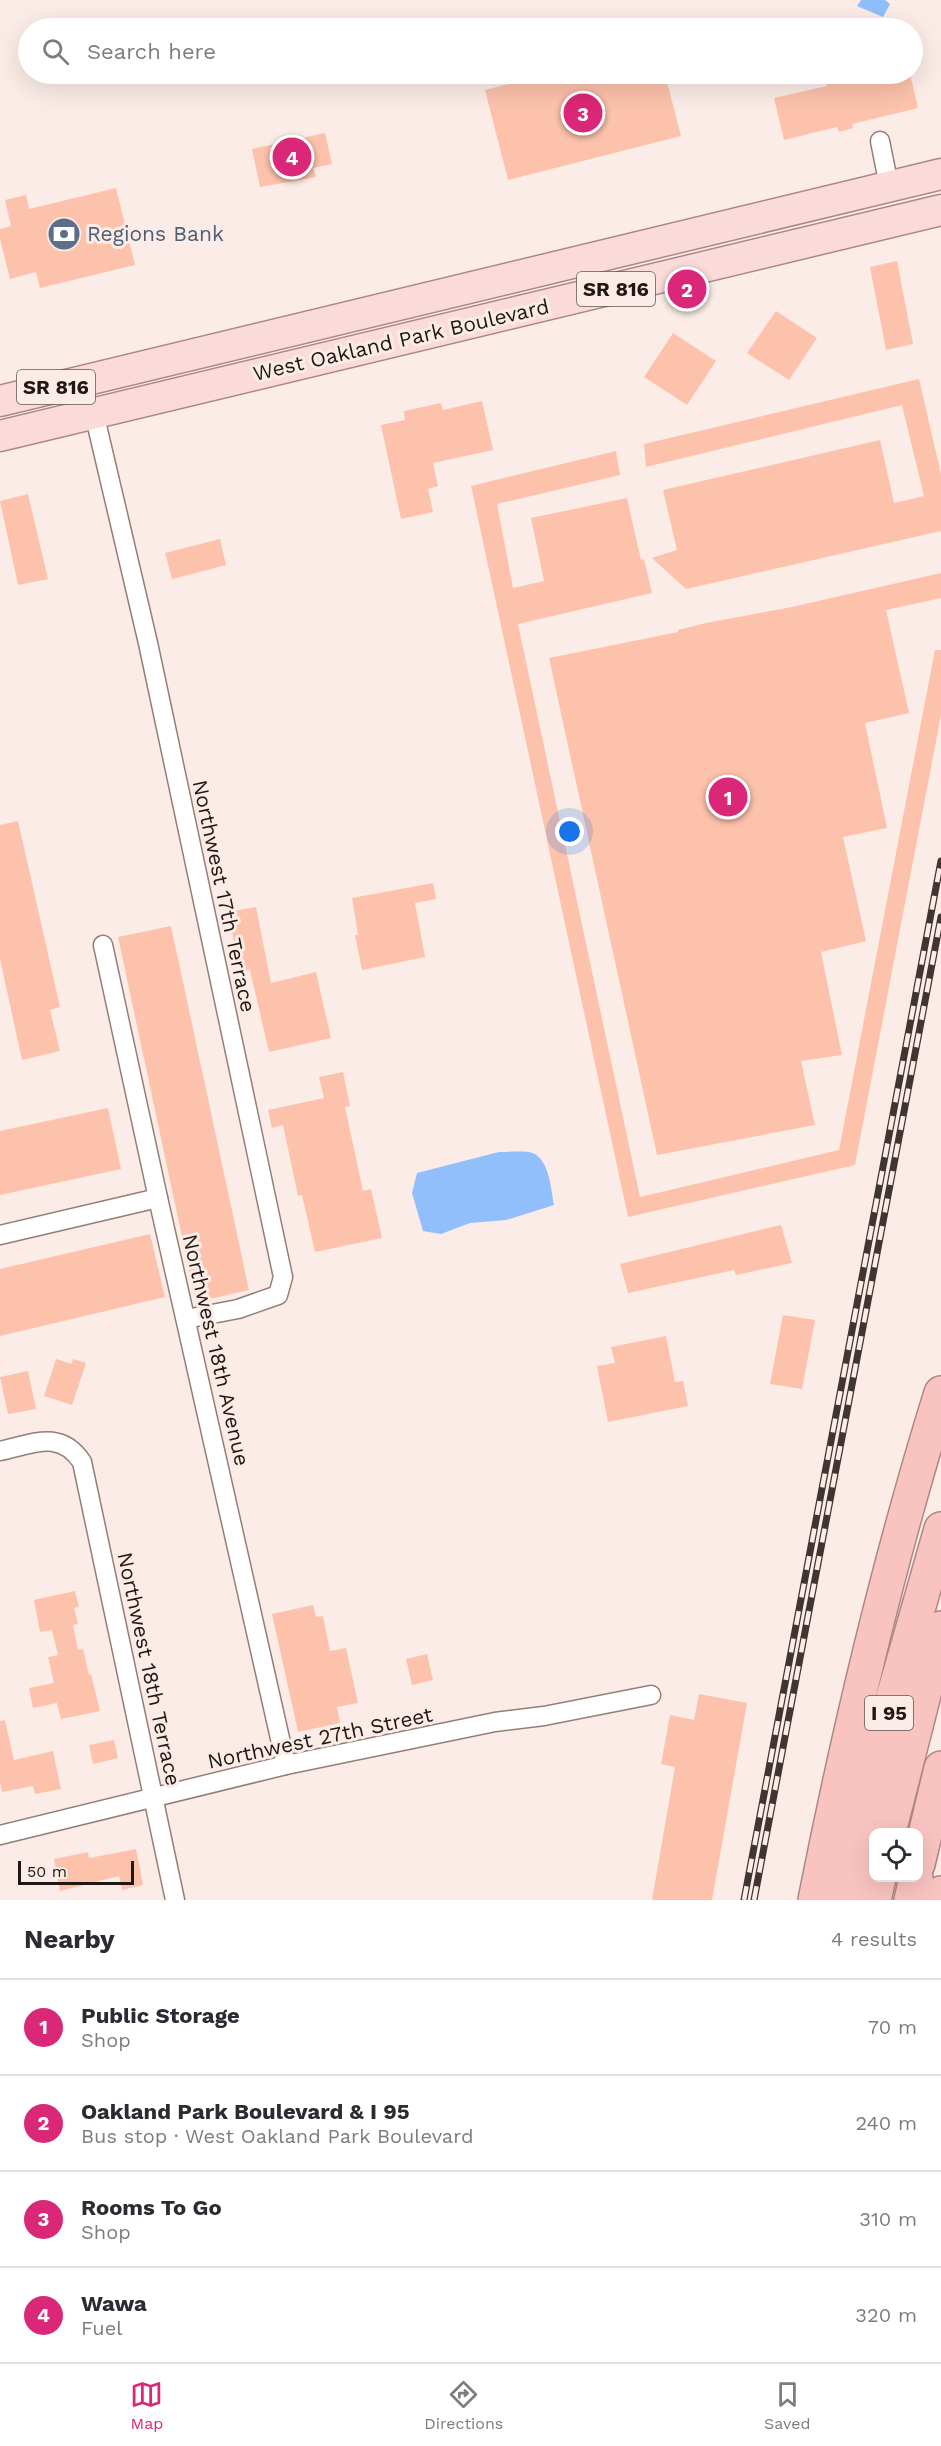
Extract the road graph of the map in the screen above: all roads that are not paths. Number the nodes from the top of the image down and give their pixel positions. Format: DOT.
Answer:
graph roads {
  1 [pos="880,141"];
  2 [pos="941,174"];
  3 [pos="889,186"];
  4 [pos="941,209"];
  5 [pos="856,230"];
  6 [pos="627,249"];
  7 [pos="460,290"];
  8 [pos="597,293"];
  9 [pos="434,332"];
  10 [pos="112,374"];
  11 [pos="0,400"];
  12 [pos="94,413"];
  13 [pos="0,436"];
  14 [pos="103,945"];
  15 [pos="158,1198"];
  16 [pos="0,1235"];
  17 [pos="186,1319"];
  18 [pos="941,1394"];
  19 [pos="0,1451"];
  20 [pos="941,1529"];
  21 [pos="941,1628"];
  22 [pos="651,1695"];
  23 [pos="286,1765"];
  24 [pos="941,1768"];
  25 [pos="154,1799"];
  26 [pos="890,1828"];
  27 [pos="0,1835"];
  28 [pos="923,1843"];
  29 [pos="878,1882"];
  30 [pos="914,1882"];
  31 [pos="941,1893"];
  32 [pos="175,1900"];
  33 [pos="815,1900"];
  34 [pos="846,1900"];
  35 [pos="874,1900"];
  36 [pos="911,1900"];
  37 [pos="940,1900"];
  1 -- 3 [label="street"];
  2 -- 3 [label="main road, West Oakland Park Boulevard / SR 816"];
  3 -- 4 [label="main road"];
  3 -- 5 [label="main road"];
  3 -- 6 [label="main road, West Oakland Park Boulevard / SR 816"];
  4 -- 5 [label="main road, West Oakland Park Boulevard / SR 816"];
  5 -- 8 [label="main road, West Oakland Park Boulevard / SR 816"];
  6 -- 7 [label="main road, West Oakland Park Boulevard / SR 816"];
  6 -- 8 [label="main road"];
  7 -- 9 [label="main road"];
  7 -- 10 [label="main road, West Oakland Park Boulevard / SR 816"];
  8 -- 9 [label="main road, West Oakland Park Boulevard / SR 816"];
  9 -- 12 [label="main road, West Oakland Park Boulevard / SR 816"];
  10 -- 11 [label="main road, West Oakland Park Boulevard / SR 816"];
  10 -- 12 [label="main road"];
  12 -- 13 [label="main road, West Oakland Park Boulevard / SR 816"];
  12 -- 17 [label="street, Northwest 17th Terrace"];
  14 -- 15 [label="street, Northwest 18th Avenue"];
  15 -- 16 [label="street"];
  15 -- 17 [label="street, Northwest 18th Avenue"];
  17 -- 23 [label="street, Northwest 18th Avenue"];
  18 -- 33 [label="highway"];
  19 -- 25 [label="street, Northwest 18th Terrace"];
  20 -- 34 [label="highway, I 95"];
  21 -- 26 [label="highway"];
  22 -- 23 [label="street, Northwest 27th Street"];
  23 -- 25 [label="street, Northwest 27th Street"];
  24 -- 28 [label="highway"];
  25 -- 27 [label="street, Northwest 27th Street"];
  25 -- 32 [label="street, Northwest 18th Terrace"];
  29 -- 35 [label="highway"];
  30 -- 36 [label="highway"];
  31 -- 37 [label="highway"];
}
